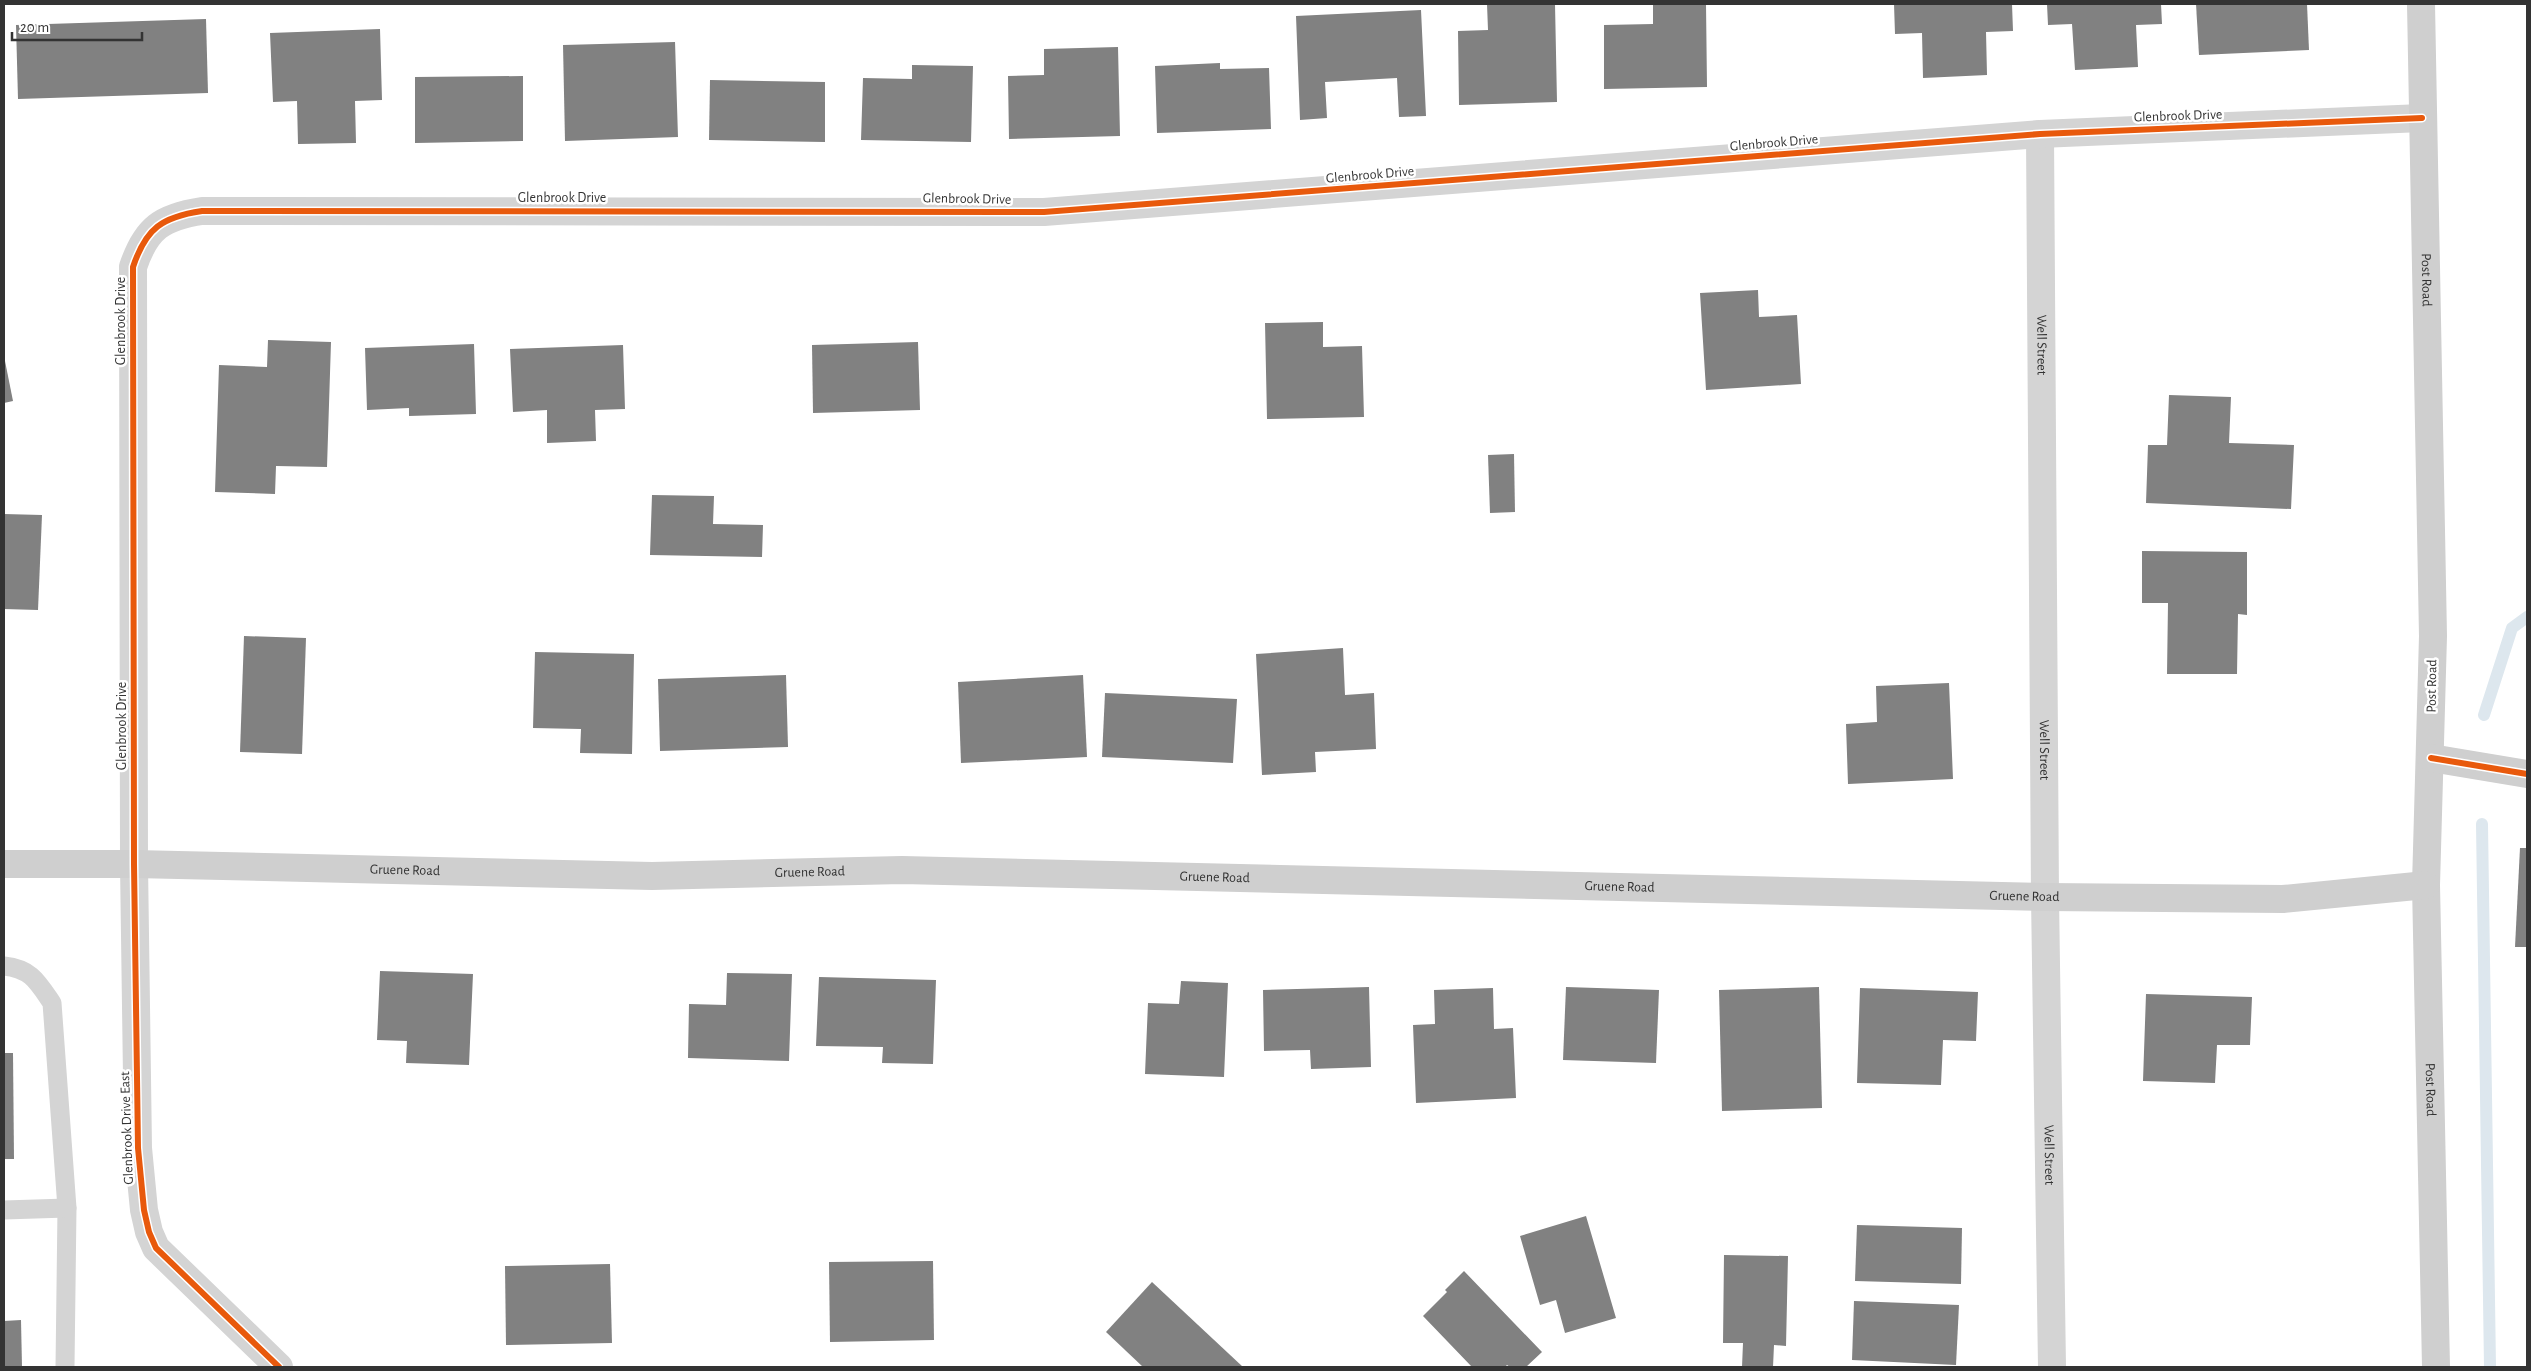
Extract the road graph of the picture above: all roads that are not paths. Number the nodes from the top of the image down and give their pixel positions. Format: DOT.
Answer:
graph roads {
  1 [pos="2421,4"];
  2 [pos="2422,118"];
  3 [pos="2040,134"];
  4 [pos="2431,758"];
  5 [pos="2527,774"];
  6 [pos="4,864"];
  7 [pos="134,864"];
  8 [pos="2426,885"];
  9 [pos="2045,897"];
  10 [pos="4,966"];
  11 [pos="67,1208"];
  12 [pos="4,1210"];
  13 [pos="65,1367"];
  14 [pos="279,1367"];
  15 [pos="2052,1367"];
  16 [pos="2436,1367"];
  1 -- 2 [label="street, Post Road"];
  2 -- 3 [label="street, Glenbrook Drive"];
  2 -- 4 [label="street, Post Road"];
  3 -- 7 [label="street, Glenbrook Drive"];
  3 -- 9 [label="street, Well Street"];
  4 -- 5 [label="street"];
  4 -- 8 [label="street, Post Road"];
  6 -- 7 [label="street, Gruene Road"];
  7 -- 9 [label="street, Gruene Road"];
  7 -- 14 [label="street, Glenbrook Drive East"];
  8 -- 9 [label="street, Gruene Road"];
  8 -- 16 [label="street, Post Road"];
  9 -- 15 [label="street, Well Street"];
  10 -- 11 [label="lane"];
  11 -- 12 [label="lane"];
  11 -- 13 [label="lane"];
}
